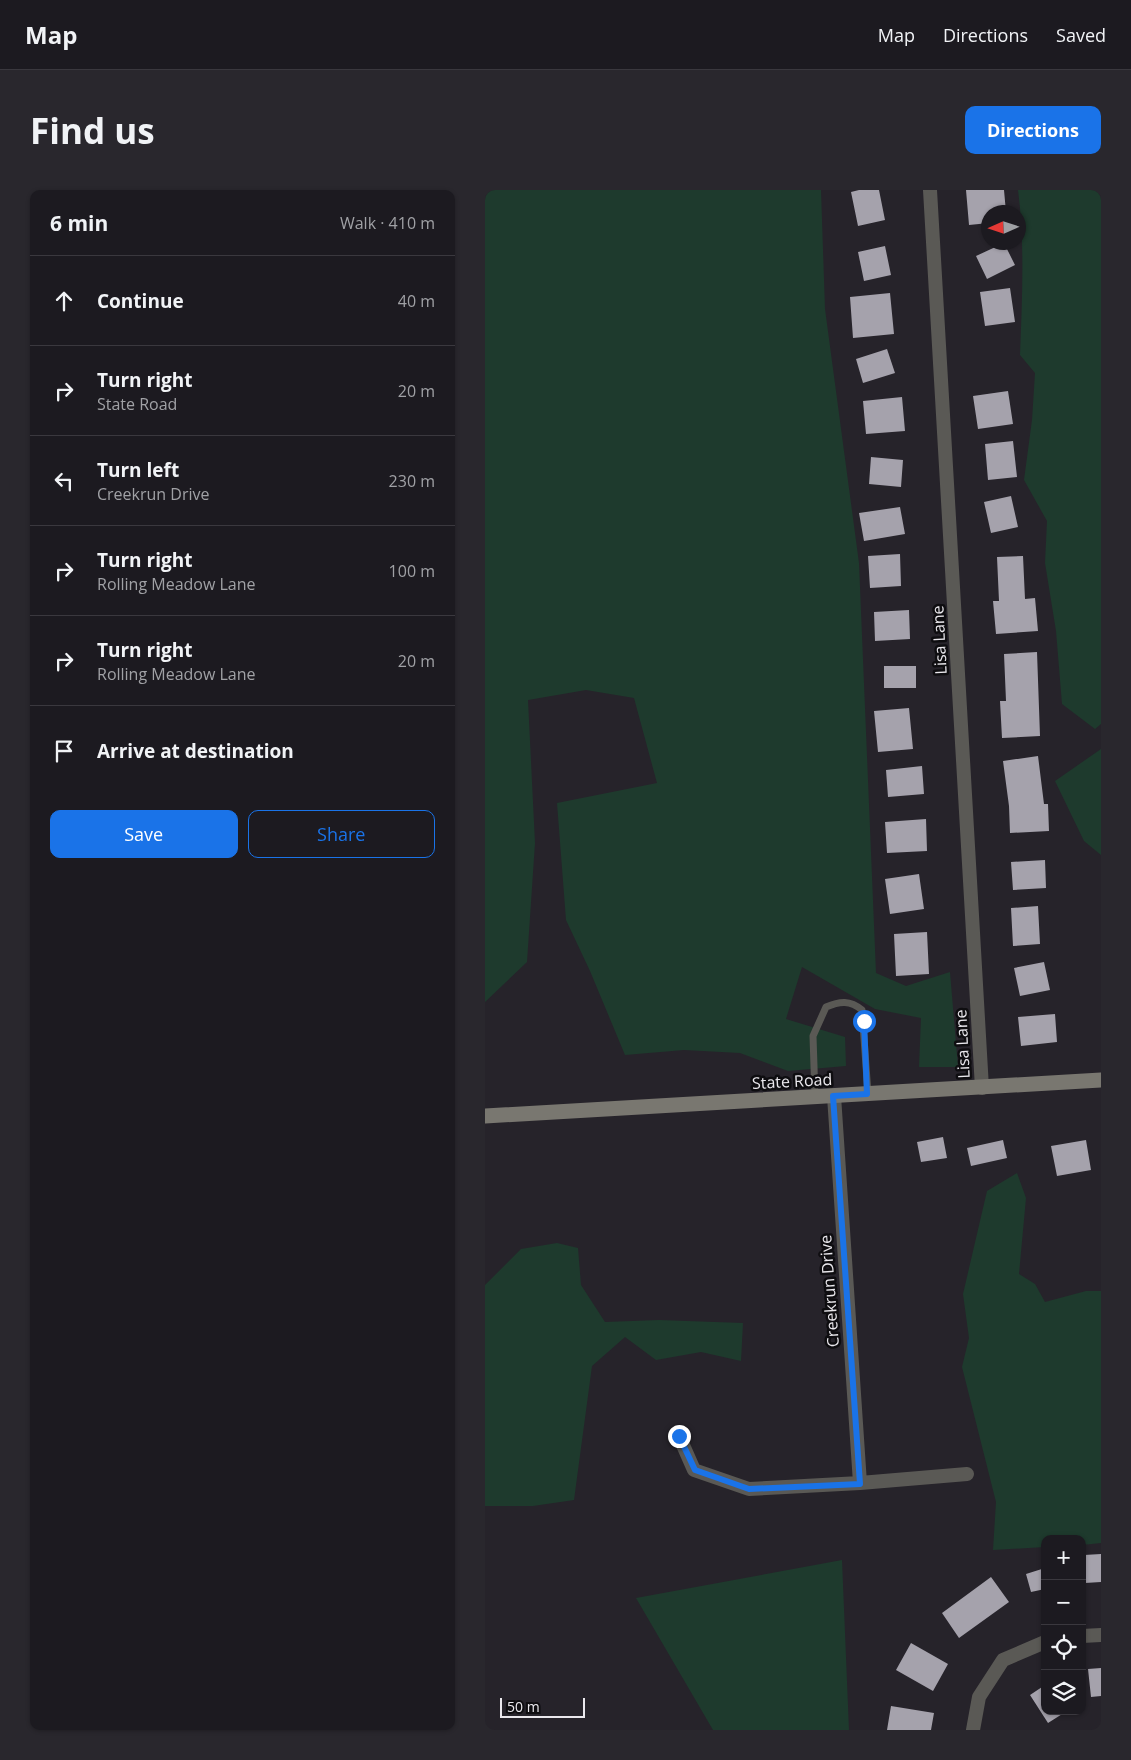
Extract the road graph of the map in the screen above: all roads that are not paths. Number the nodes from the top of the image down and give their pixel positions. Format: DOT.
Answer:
graph roads {
  1 [pos="930,190"];
  2 [pos="1101,1080"];
  3 [pos="982,1088"];
  4 [pos="867,1094"];
  5 [pos="815,1096"];
  6 [pos="833,1096"];
  7 [pos="485,1116"];
  8 [pos="679,1436"];
  9 [pos="967,1474"];
  10 [pos="860,1484"];
  11 [pos="1101,1634"];
  12 [pos="1086,1636"];
  13 [pos="1041,1644"];
  14 [pos="973,1730"];
  1 -- 3 [label="street, Lisa Lane"];
  2 -- 3 [label="main road, State Road"];
  3 -- 4 [label="main road, State Road"];
  4 -- 5 [label="lane"];
  4 -- 6 [label="main road, State Road"];
  5 -- 6 [label="main road, State Road"];
  5 -- 7 [label="main road, State Road"];
  6 -- 10 [label="street, Creekrun Drive"];
  8 -- 10 [label="street"];
  9 -- 10 [label="street"];
  11 -- 12 [label="street"];
  13 -- 14 [label="street"];
}
